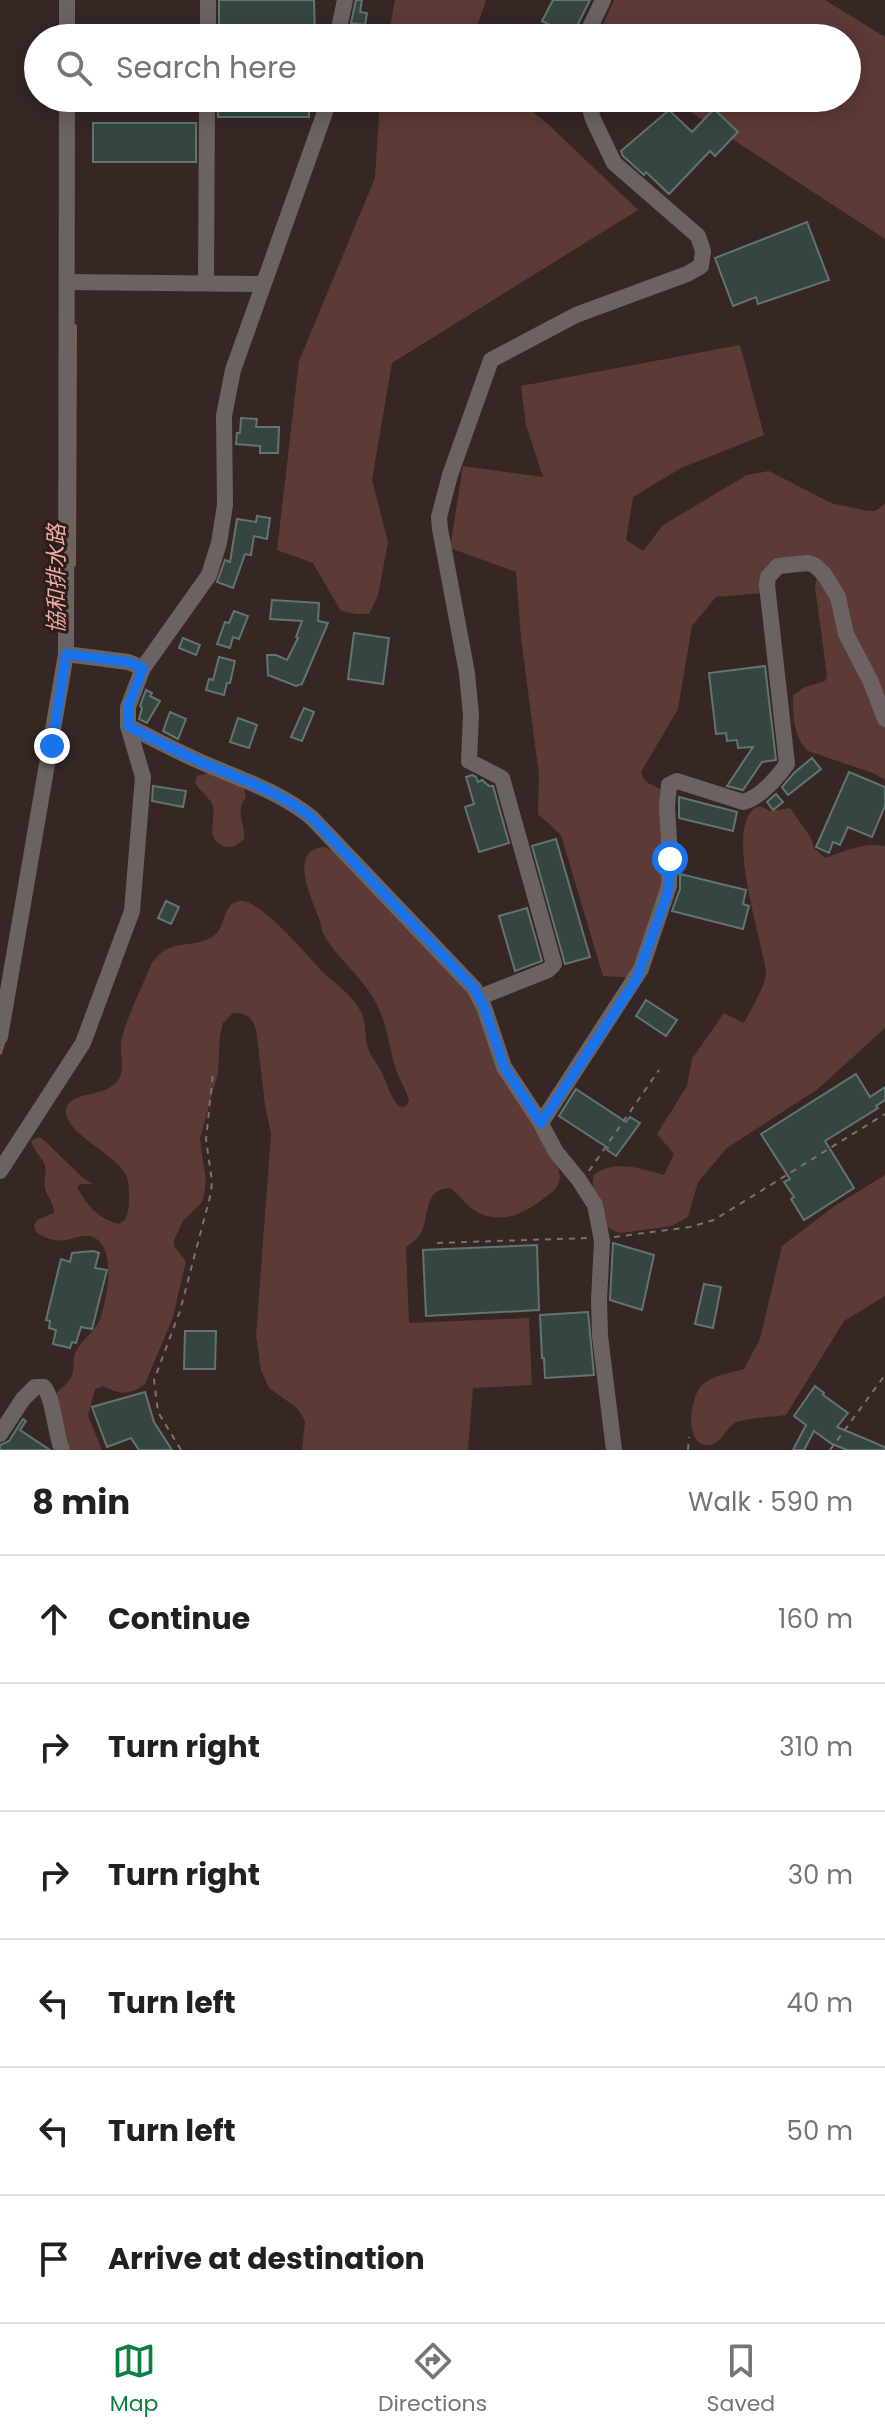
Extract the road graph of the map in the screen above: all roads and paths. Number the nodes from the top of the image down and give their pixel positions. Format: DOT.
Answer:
graph roads {
  1 [pos="67,0"];
  2 [pos="208,0"];
  3 [pos="345,0"];
  4 [pos="603,0"];
  5 [pos="67,24"];
  6 [pos="208,24"];
  7 [pos="340,24"];
  8 [pos="592,24"];
  9 [pos="67,112"];
  10 [pos="207,112"];
  11 [pos="325,112"];
  12 [pos="591,112"];
  13 [pos="73,282"];
  14 [pos="206,283"];
  15 [pos="263,284"];
  16 [pos="72,655"];
  17 [pos="143,668"];
  18 [pos="885,719"];
  19 [pos="128,726"];
  20 [pos="480,997"];
  21 [pos="0,1037"];
  22 [pos="659,1070"];
  23 [pos="213,1073"];
  24 [pos="885,1114"];
  25 [pos="541,1123"];
  26 [pos="0,1171"];
  27 [pos="581,1182"];
  28 [pos="602,1239"];
  29 [pos="437,1243"];
  30 [pos="885,1375"];
  31 [pos="0,1434"];
  32 [pos="689,1437"];
  33 [pos="62,1450"];
  34 [pos="181,1450"];
  35 [pos="614,1450"];
  36 [pos="688,1450"];
  37 [pos="830,1450"];
  1 -- 5 [label="street"];
  2 -- 6 [label="street"];
  3 -- 7 [label="street"];
  4 -- 8 [label="street"];
  9 -- 13 [label="street"];
  10 -- 14 [label="street"];
  11 -- 15 [label="street"];
  12 -- 20 [label="street"];
  13 -- 14 [label="street"];
  13 -- 16 [label="street"];
  14 -- 15 [label="street"];
  15 -- 17 [label="street"];
  16 -- 17 [label="street"];
  16 -- 21 [label="street"];
  17 -- 19 [label="street"];
  18 -- 25 [label="street"];
  19 -- 20 [label="street"];
  19 -- 26 [label="street"];
  20 -- 25 [label="street"];
  22 -- 27 [label="path"];
  23 -- 34 [label="path"];
  24 -- 28 [label="path"];
  25 -- 27 [label="street"];
  27 -- 28 [label="street"];
  28 -- 29 [label="path"];
  28 -- 35 [label="street"];
  30 -- 37 [label="path"];
  31 -- 33 [label="street"];
  32 -- 36 [label="path"];
}
